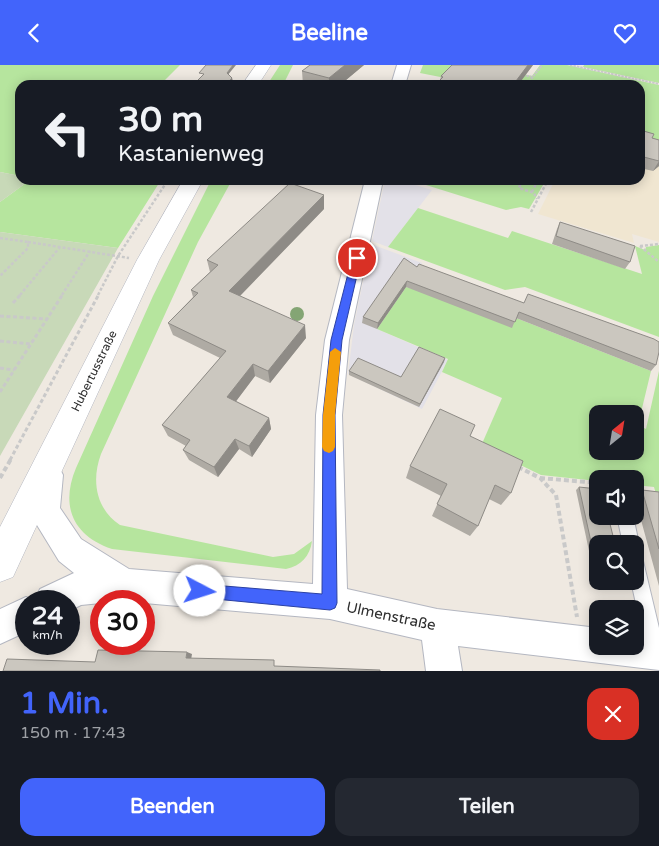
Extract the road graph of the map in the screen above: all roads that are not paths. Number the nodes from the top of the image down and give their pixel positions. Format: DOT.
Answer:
graph roads {
  1 [pos="264,65"];
  2 [pos="404,65"];
  3 [pos="254,80"];
  4 [pos="400,80"];
  5 [pos="190,185"];
  6 [pos="373,185"];
  7 [pos="49,465"];
  8 [pos="0,564"];
  9 [pos="125,585"];
  10 [pos="74,590"];
  11 [pos="642,590"];
  12 [pos="330,603"];
  13 [pos="15,620"];
  14 [pos="437,626"];
  15 [pos="0,627"];
  16 [pos="589,644"];
  17 [pos="644,650"];
  18 [pos="657,651"];
  19 [pos="444,671"];
  1 -- 3 [label="street"];
  2 -- 4 [label="street"];
  5 -- 7 [label="street, Hubertusstraße"];
  6 -- 12 [label="street"];
  7 -- 8 [label="street, Hubertusstraße"];
  7 -- 9 [label="street, Ulmenstraße"];
  9 -- 10 [label="street, Ulmenstraße"];
  9 -- 12 [label="street, Ulmenstraße"];
  11 -- 18 [label="lane"];
  12 -- 14 [label="street, Ulmenstraße"];
  13 -- 15 [label="street"];
  14 -- 16 [label="street, Ulmenstraße"];
  14 -- 19 [label="street"];
  17 -- 18 [label="street, Ulmenstraße"];
}
